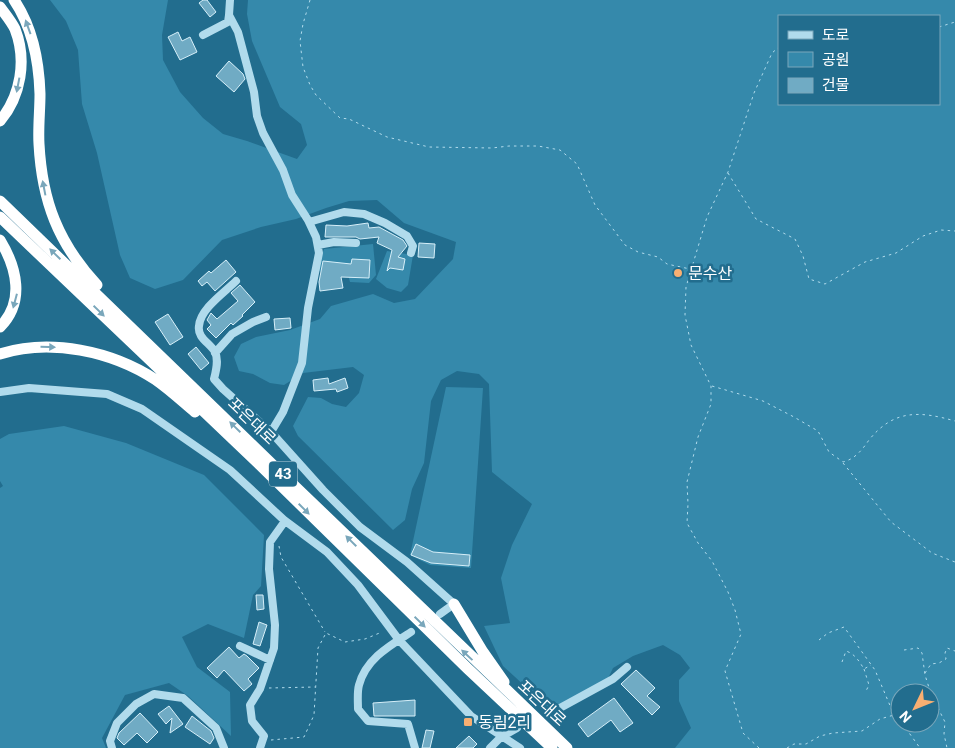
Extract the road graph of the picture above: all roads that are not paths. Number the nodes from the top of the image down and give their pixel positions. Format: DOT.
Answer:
graph roads {
  1 [pos="14,0"];
  2 [pos="230,0"];
  3 [pos="0,7"];
  4 [pos="229,15"];
  5 [pos="203,35"];
  6 [pos="0,121"];
  7 [pos="0,201"];
  8 [pos="0,217"];
  9 [pos="309,222"];
  10 [pos="0,240"];
  11 [pos="356,243"];
  12 [pos="318,245"];
  13 [pos="411,253"];
  14 [pos="236,281"];
  15 [pos="266,317"];
  16 [pos="0,327"];
  17 [pos="215,353"];
  18 [pos="0,354"];
  19 [pos="172,367"];
  20 [pos="0,392"];
  21 [pos="271,432"];
  22 [pos="260,465"];
  23 [pos="285,522"];
  24 [pos="454,604"];
  25 [pos="440,614"];
  26 [pos="411,632"];
  27 [pos="399,640"];
  28 [pos="240,646"];
  29 [pos="270,660"];
  30 [pos="627,667"];
  31 [pos="528,711"];
  32 [pos="549,714"];
  33 [pos="516,728"];
  34 [pos="501,737"];
  35 [pos="262,744"];
  36 [pos="112,748"];
  37 [pos="224,748"];
  38 [pos="416,748"];
  39 [pos="490,748"];
  40 [pos="520,748"];
  41 [pos="552,748"];
  42 [pos="567,748"];
  19 -- 1 [label="highway, one-way"];
  2 -- 4 [label="street"];
  3 -- 6 [label="highway, one-way"];
  4 -- 5 [label="street"];
  4 -- 9 [label="street"];
  19 -- 7 [label="highway, 포은대로 / 43, one-way"];
  8 -- 22 [label="highway, 포은대로 / 43, one-way"];
  9 -- 12 [label="street"];
  9 -- 13 [label="street"];
  10 -- 16 [label="highway, one-way"];
  11 -- 12 [label="street"];
  12 -- 21 [label="street"];
  14 -- 17 [label="street"];
  15 -- 17 [label="street"];
  17 -- 21 [label="street"];
  18 -- 22 [label="highway, one-way"];
  31 -- 19 [label="highway, 포은대로 / 43, one-way"];
  20 -- 23 [label="street"];
  21 -- 24 [label="street"];
  22 -- 41 [label="highway, 포은대로 / 43, one-way"];
  23 -- 27 [label="street"];
  23 -- 29 [label="street"];
  24 -- 25 [label="street"];
  24 -- 31 [label="highway"];
  26 -- 27 [label="street"];
  27 -- 34 [label="street"];
  27 -- 38 [label="street"];
  28 -- 29 [label="street"];
  29 -- 35 [label="street"];
  30 -- 32 [label="street"];
  31 -- 42 [label="highway, 포은대로 / 43"];
  33 -- 34 [label="street"];
  34 -- 39 [label="street"];
  34 -- 40 [label="street"];
  36 -- 37 [label="street"];
}
